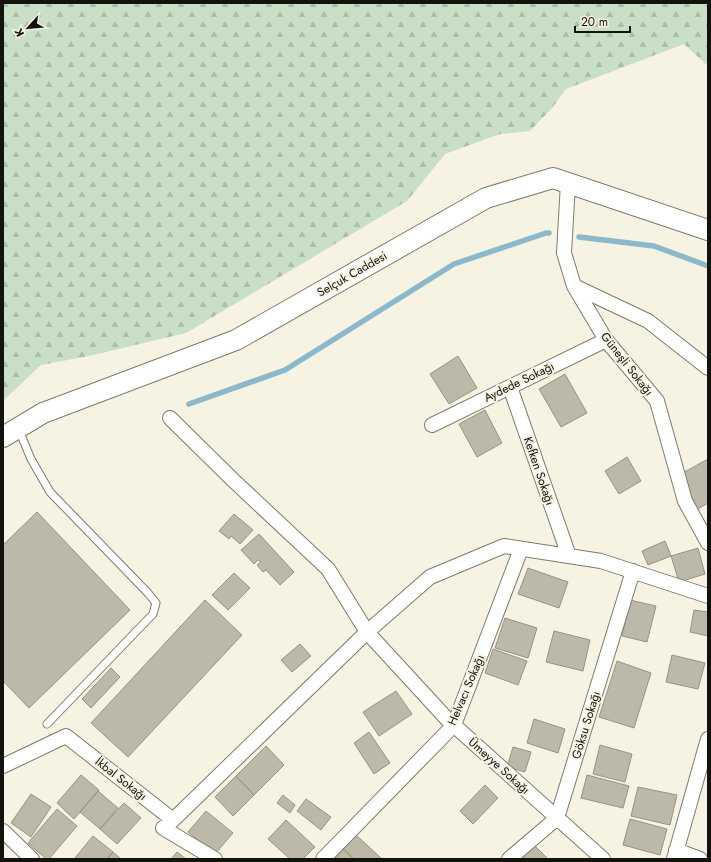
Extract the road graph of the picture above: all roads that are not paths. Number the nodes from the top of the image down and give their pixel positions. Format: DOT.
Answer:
graph roads {
  1 [pos="568,183"];
  2 [pos="708,230"];
  3 [pos="574,286"];
  4 [pos="606,340"];
  5 [pos="708,368"];
  6 [pos="510,387"];
  7 [pos="170,418"];
  8 [pos="432,424"];
  9 [pos="11,433"];
  10 [pos="708,543"];
  11 [pos="521,549"];
  12 [pos="568,556"];
  13 [pos="633,571"];
  14 [pos="708,596"];
  15 [pos="367,632"];
  16 [pos="47,724"];
  17 [pos="454,726"];
  18 [pos="708,739"];
  19 [pos="3,766"];
  20 [pos="557,818"];
  21 [pos="173,820"];
  22 [pos="3,831"];
  23 [pos="675,854"];
  24 [pos="32,859"];
  25 [pos="216,859"];
  26 [pos="323,859"];
  27 [pos="509,859"];
  28 [pos="603,859"];
  29 [pos="700,859"];
  1 -- 2 [label="street, Selçuk Caddesi"];
  1 -- 3 [label="street, Güneşli Sokağı"];
  1 -- 9 [label="street, Selçuk Caddesi"];
  3 -- 4 [label="street, Güneşli Sokağı"];
  3 -- 5 [label="street"];
  4 -- 6 [label="street, Aydede Sokağı"];
  4 -- 10 [label="street, Güneşli Sokağı"];
  6 -- 8 [label="street, Aydede Sokağı"];
  6 -- 12 [label="street, Kefken Sokağı"];
  7 -- 15 [label="street, Ümeyye Sokağı"];
  9 -- 16 [label="lane"];
  11 -- 12 [label="street"];
  11 -- 15 [label="street"];
  11 -- 17 [label="street, Helvacı Sokağı"];
  12 -- 13 [label="street"];
  13 -- 14 [label="street"];
  13 -- 20 [label="street, Göksu Sokağı"];
  15 -- 17 [label="street, Ümeyye Sokağı"];
  15 -- 21 [label="street"];
  17 -- 20 [label="street, Ümeyye Sokağı"];
  17 -- 26 [label="street, Helvacı Sokağı"];
  18 -- 23 [label="street"];
  19 -- 21 [label="street, İkbal Sokağı"];
  20 -- 27 [label="street"];
  20 -- 28 [label="street, Ümeyye Sokağı"];
  21 -- 25 [label="street"];
  22 -- 24 [label="street"];
  23 -- 29 [label="street"];
}
